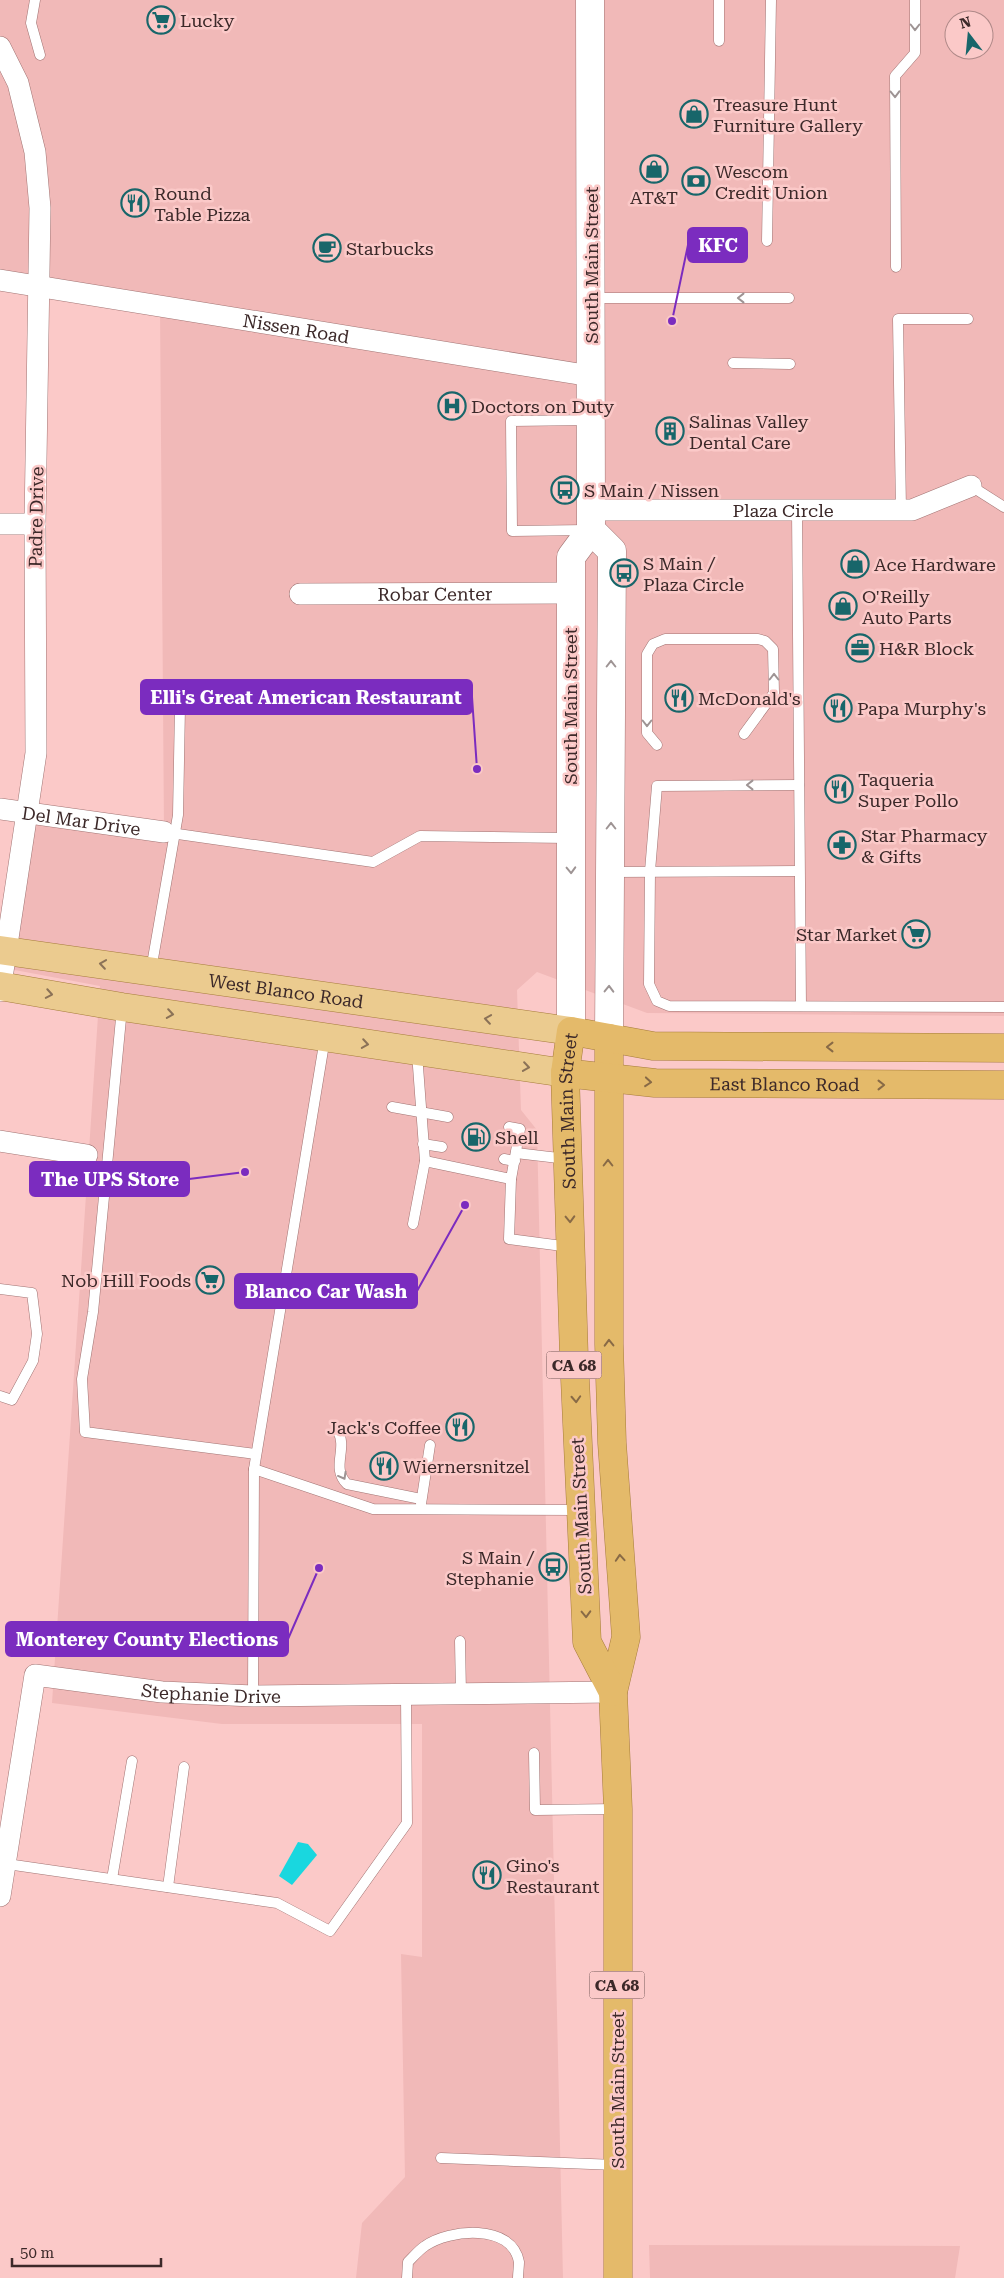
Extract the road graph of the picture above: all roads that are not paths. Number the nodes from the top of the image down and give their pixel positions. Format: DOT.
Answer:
graph roads {
  1 [pos="35,0"];
  2 [pos="590,0"];
  3 [pos="719,0"];
  4 [pos="771,0"];
  5 [pos="915,0"];
  6 [pos="719,41"];
  7 [pos="0,47"];
  8 [pos="40,55"];
  9 [pos="767,241"];
  10 [pos="896,267"];
  11 [pos="0,280"];
  12 [pos="40,287"];
  13 [pos="591,298"];
  14 [pos="789,298"];
  15 [pos="968,319"];
  16 [pos="732,363"];
  17 [pos="790,364"];
  18 [pos="591,376"];
  19 [pos="591,420"];
  20 [pos="971,486"];
  21 [pos="1004,507"];
  22 [pos="797,510"];
  23 [pos="901,510"];
  24 [pos="591,520"];
  25 [pos="0,524"];
  26 [pos="35,524"];
  27 [pos="570,593"];
  28 [pos="300,594"];
  29 [pos="188,693"];
  30 [pos="744,734"];
  31 [pos="657,745"];
  32 [pos="799,785"];
  33 [pos="0,810"];
  34 [pos="28,814"];
  35 [pos="169,833"];
  36 [pos="570,838"];
  37 [pos="650,871"];
  38 [pos="800,871"];
  39 [pos="607,872"];
  40 [pos="3,951"];
  41 [pos="151,971"];
  42 [pos="0,988"];
  43 [pos="800,1006"];
  44 [pos="122,1007"];
  45 [pos="1004,1007"];
  46 [pos="571,1031"];
  47 [pos="325,1038"];
  48 [pos="609,1038"];
  49 [pos="1004,1048"];
  50 [pos="417,1052"];
  51 [pos="565,1073"];
  52 [pos="608,1078"];
  53 [pos="1004,1085"];
  54 [pos="392,1107"];
  55 [pos="421,1112"];
  56 [pos="448,1117"];
  57 [pos="509,1127"];
  58 [pos="0,1141"];
  59 [pos="423,1144"];
  60 [pos="442,1147"];
  61 [pos="87,1155"];
  62 [pos="515,1157"];
  63 [pos="504,1159"];
  64 [pos="568,1159"];
  65 [pos="424,1162"];
  66 [pos="511,1179"];
  67 [pos="414,1224"];
  68 [pos="571,1247"];
  69 [pos="0,1289"];
  70 [pos="0,1396"];
  71 [pos="337,1430"];
  72 [pos="430,1445"];
  73 [pos="256,1454"];
  74 [pos="254,1469"];
  75 [pos="421,1499"];
  76 [pos="581,1510"];
  77 [pos="419,1511"];
  78 [pos="460,1641"];
  79 [pos="613,1692"];
  80 [pos="461,1694"];
  81 [pos="406,1695"];
  82 [pos="253,1696"];
  83 [pos="534,1753"];
  84 [pos="132,1761"];
  85 [pos="184,1768"];
  86 [pos="618,1809"];
  87 [pos="7,1864"];
  88 [pos="112,1879"];
  89 [pos="168,1887"];
  90 [pos="0,1896"];
  91 [pos="441,2158"];
  92 [pos="618,2164"];
  93 [pos="407,2278"];
  94 [pos="518,2278"];
  95 [pos="618,2278"];
  1 -- 8 [label="lane"];
  2 -- 13 [label="main road, South Main Street"];
  3 -- 6 [label="lane"];
  4 -- 9 [label="lane"];
  5 -- 10 [label="lane, one-way"];
  7 -- 12 [label="street, Padre Drive"];
  11 -- 12 [label="street, Nissen Road"];
  12 -- 18 [label="street, Nissen Road"];
  12 -- 26 [label="street, Padre Drive"];
  14 -- 13 [label="lane, one-way"];
  13 -- 18 [label="main road, South Main Street"];
  15 -- 23 [label="lane"];
  16 -- 17 [label="lane"];
  18 -- 19 [label="main road, South Main Street"];
  19 -- 24 [label="main road, South Main Street"];
  19 -- 24 [label="lane"];
  20 -- 21 [label="lane"];
  20 -- 23 [label="street, Plaza Circle"];
  22 -- 23 [label="street, Plaza Circle"];
  22 -- 24 [label="street, Plaza Circle"];
  22 -- 32 [label="lane"];
  24 -- 27 [label="main road, South Main Street / CA 68"];
  39 -- 24 [label="main road, South Main Street, one-way"];
  25 -- 26 [label="street"];
  26 -- 34 [label="street, Padre Drive"];
  27 -- 28 [label="street, Robar Center"];
  27 -- 36 [label="main road, South Main Street / CA 68"];
  29 -- 35 [label="lane"];
  30 -- 31 [label="lane, one-way"];
  32 -- 37 [label="lane, one-way"];
  32 -- 38 [label="lane"];
  33 -- 34 [label="street, Del Mar Drive"];
  34 -- 35 [label="street, Del Mar Drive"];
  34 -- 40 [label="street, Padre Drive"];
  35 -- 36 [label="lane"];
  35 -- 41 [label="lane"];
  36 -- 46 [label="main road, South Main Street / CA 68, one-way"];
  37 -- 38 [label="lane"];
  37 -- 39 [label="lane"];
  37 -- 43 [label="lane"];
  38 -- 43 [label="lane"];
  48 -- 39 [label="main road, South Main Street, one-way"];
  41 -- 40 [label="main road, West Blanco Road, one-way"];
  40 -- 42 [label="street, Padre Drive"];
  46 -- 41 [label="main road, West Blanco Road, one-way"];
  42 -- 44 [label="main road, one-way"];
  43 -- 45 [label="lane"];
  44 -- 47 [label="main road, one-way"];
  44 -- 73 [label="lane"];
  46 -- 48 [label="highway, East Blanco Road"];
  46 -- 51 [label="highway, South Main Street / CA 68"];
  47 -- 50 [label="main road, one-way"];
  47 -- 73 [label="lane"];
  49 -- 48 [label="highway, East Blanco Road, one-way"];
  48 -- 52 [label="highway, South Main Street"];
  50 -- 51 [label="main road, one-way"];
  50 -- 55 [label="lane"];
  51 -- 52 [label="highway, East Blanco Road"];
  51 -- 64 [label="highway, South Main Street / CA 68"];
  52 -- 53 [label="highway, East Blanco Road, one-way"];
  79 -- 52 [label="highway, South Main Street, one-way"];
  54 -- 55 [label="lane"];
  55 -- 56 [label="lane"];
  55 -- 59 [label="lane"];
  57 -- 62 [label="lane"];
  58 -- 61 [label="street"];
  59 -- 60 [label="lane"];
  59 -- 65 [label="lane"];
  62 -- 63 [label="lane"];
  62 -- 64 [label="lane"];
  62 -- 66 [label="lane"];
  64 -- 68 [label="highway, South Main Street / CA 68, one-way"];
  65 -- 66 [label="lane"];
  65 -- 67 [label="lane"];
  66 -- 68 [label="lane"];
  68 -- 76 [label="highway, South Main Street / CA 68, one-way"];
  69 -- 70 [label="lane"];
  71 -- 75 [label="lane, one-way"];
  72 -- 75 [label="lane"];
  73 -- 74 [label="lane"];
  74 -- 77 [label="lane"];
  74 -- 82 [label="lane"];
  75 -- 77 [label="lane"];
  76 -- 77 [label="lane"];
  76 -- 79 [label="highway, South Main Street / CA 68, one-way"];
  78 -- 80 [label="lane"];
  79 -- 80 [label="street, Stephanie Drive"];
  79 -- 86 [label="highway, South Main Street / CA 68"];
  80 -- 81 [label="street, Stephanie Drive"];
  81 -- 82 [label="street, Stephanie Drive"];
  81 -- 89 [label="lane"];
  82 -- 87 [label="street, Stephanie Drive"];
  83 -- 86 [label="lane"];
  84 -- 88 [label="lane"];
  85 -- 89 [label="lane"];
  86 -- 92 [label="highway, South Main Street / CA 68"];
  87 -- 88 [label="lane"];
  87 -- 90 [label="street, Stephanie Drive"];
  88 -- 89 [label="lane"];
  91 -- 92 [label="lane"];
  92 -- 95 [label="highway, South Main Street / CA 68"];
  93 -- 94 [label="lane"];
}
